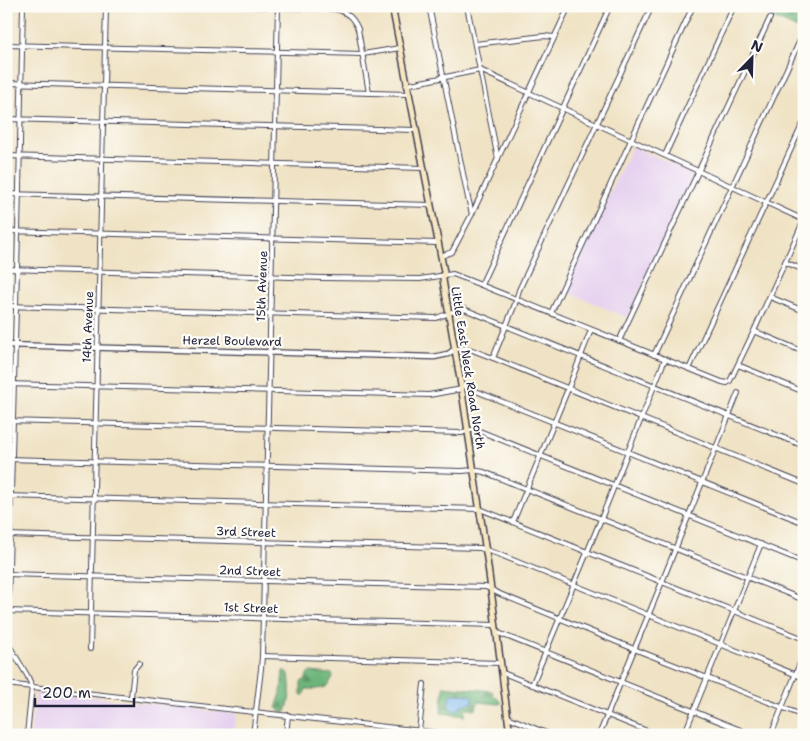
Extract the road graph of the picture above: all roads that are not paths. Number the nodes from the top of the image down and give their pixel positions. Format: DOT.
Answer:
graph roads {
  1 [pos="23,6"];
  2 [pos="106,6"];
  3 [pos="244,6"];
  4 [pos="392,6"];
  5 [pos="429,6"];
  6 [pos="473,6"];
  7 [pos="569,6"];
  8 [pos="610,6"];
  9 [pos="652,6"];
  10 [pos="693,6"];
  11 [pos="734,6"];
  12 [pos="794,6"];
  13 [pos="278,7"];
  14 [pos="467,7"];
  15 [pos="804,11"];
  16 [pos="770,18"];
  17 [pos="803,34"];
  18 [pos="554,37"];
  19 [pos="475,44"];
  20 [pos="6,45"];
  21 [pos="22,45"];
  22 [pos="105,48"];
  23 [pos="400,48"];
  24 [pos="277,52"];
  25 [pos="363,54"];
  26 [pos="480,70"];
  27 [pos="444,79"];
  28 [pos="6,82"];
  29 [pos="21,83"];
  30 [pos="104,85"];
  31 [pos="406,85"];
  32 [pos="277,90"];
  33 [pos="528,92"];
  34 [pos="369,93"];
  35 [pos="408,94"];
  36 [pos="563,108"];
  37 [pos="6,119"];
  38 [pos="21,119"];
  39 [pos="804,121"];
  40 [pos="103,122"];
  41 [pos="596,124"];
  42 [pos="276,126"];
  43 [pos="415,130"];
  44 [pos="630,140"];
  45 [pos="665,155"];
  46 [pos="6,156"];
  47 [pos="20,157"];
  48 [pos="102,159"];
  49 [pos="498,159"];
  50 [pos="275,163"];
  51 [pos="423,168"];
  52 [pos="699,171"];
  53 [pos="732,186"];
  54 [pos="6,194"];
  55 [pos="19,194"];
  56 [pos="102,196"];
  57 [pos="274,201"];
  58 [pos="766,202"];
  59 [pos="431,205"];
  60 [pos="472,214"];
  61 [pos="804,220"];
  62 [pos="6,231"];
  63 [pos="18,232"];
  64 [pos="100,234"];
  65 [pos="273,238"];
  66 [pos="438,243"];
  67 [pos="441,256"];
  68 [pos="785,262"];
  69 [pos="6,269"];
  70 [pos="17,269"];
  71 [pos="804,270"];
  72 [pos="100,272"];
  73 [pos="272,276"];
  74 [pos="443,276"];
  75 [pos="481,285"];
  76 [pos="770,297"];
  77 [pos="516,299"];
  78 [pos="6,306"];
  79 [pos="16,306"];
  80 [pos="98,309"];
  81 [pos="804,311"];
  82 [pos="271,313"];
  83 [pos="551,313"];
  84 [pos="450,314"];
  85 [pos="507,326"];
  86 [pos="590,330"];
  87 [pos="754,331"];
  88 [pos="619,341"];
  89 [pos="6,346"];
  90 [pos="15,346"];
  91 [pos="98,347"];
  92 [pos="455,349"];
  93 [pos="270,352"];
  94 [pos="804,352"];
  95 [pos="654,355"];
  96 [pos="580,356"];
  97 [pos="493,358"];
  98 [pos="665,359"];
  99 [pos="738,365"];
  100 [pos="689,369"];
  101 [pos="6,384"];
  102 [pos="14,384"];
  103 [pos="655,386"];
  104 [pos="97,387"];
  105 [pos="461,387"];
  106 [pos="568,388"];
  107 [pos="269,391"];
  108 [pos="804,392"];
  109 [pos="738,393"];
  110 [pos="728,416"];
  111 [pos="642,419"];
  112 [pos="6,421"];
  113 [pos="13,422"];
  114 [pos="554,422"];
  115 [pos="96,424"];
  116 [pos="268,428"];
  117 [pos="468,430"];
  118 [pos="804,446"];
  119 [pos="716,449"];
  120 [pos="628,452"];
  121 [pos="541,455"];
  122 [pos="6,459"];
  123 [pos="12,459"];
  124 [pos="95,461"];
  125 [pos="267,466"];
  126 [pos="473,470"];
  127 [pos="702,482"];
  128 [pos="804,484"];
  129 [pos="615,485"];
  130 [pos="527,489"];
  131 [pos="9,496"];
  132 [pos="94,499"];
  133 [pos="266,503"];
  134 [pos="480,509"];
  135 [pos="688,515"];
  136 [pos="602,519"];
  137 [pos="513,522"];
  138 [pos="804,523"];
  139 [pos="8,535"];
  140 [pos="92,537"];
  141 [pos="265,542"];
  142 [pos="762,544"];
  143 [pos="675,548"];
  144 [pos="486,550"];
  145 [pos="588,552"];
  146 [pos="804,562"];
  147 [pos="7,574"];
  148 [pos="91,577"];
  149 [pos="748,578"];
  150 [pos="264,581"];
  151 [pos="662,582"];
  152 [pos="574,585"];
  153 [pos="492,590"];
  154 [pos="804,600"];
  155 [pos="7,611"];
  156 [pos="734,611"];
  157 [pos="90,614"];
  158 [pos="648,615"];
  159 [pos="263,618"];
  160 [pos="560,618"];
  161 [pos="495,625"];
  162 [pos="496,632"];
  163 [pos="804,639"];
  164 [pos="721,644"];
  165 [pos="90,649"];
  166 [pos="634,649"];
  167 [pos="546,652"];
  168 [pos="804,652"];
  169 [pos="262,656"];
  170 [pos="500,663"];
  171 [pos="139,664"];
  172 [pos="502,673"];
  173 [pos="795,674"];
  174 [pos="707,677"];
  175 [pos="804,678"];
  176 [pos="620,681"];
  177 [pos="6,684"];
  178 [pos="424,684"];
  179 [pos="532,685"];
  180 [pos="32,686"];
  181 [pos="131,698"];
  182 [pos="782,707"];
  183 [pos="694,711"];
  184 [pos="256,712"];
  185 [pos="288,715"];
  186 [pos="606,715"];
  187 [pos="804,716"];
  188 [pos="508,717"];
  189 [pos="419,730"];
  190 [pos="27,735"];
  191 [pos="253,735"];
  192 [pos="286,735"];
  193 [pos="457,735"];
  194 [pos="510,735"];
  195 [pos="551,735"];
  196 [pos="598,735"];
  197 [pos="656,735"];
  198 [pos="684,735"];
  199 [pos="752,735"];
  200 [pos="771,735"];
  1 -- 21 [label="street"];
  2 -- 22 [label="street, 14th Avenue"];
  3 -- 13 [label="street"];
  4 -- 23 [label="main road, Little East Neck Road North"];
  5 -- 27 [label="street"];
  6 -- 14 [label="street"];
  7 -- 18 [label="street"];
  8 -- 36 [label="street"];
  9 -- 41 [label="street"];
  10 -- 44 [label="street"];
  11 -- 45 [label="street"];
  12 -- 15 [label="highway"];
  13 -- 24 [label="street, 15th Avenue"];
  13 -- 25 [label="street"];
  14 -- 19 [label="street"];
  16 -- 52 [label="street"];
  17 -- 53 [label="street"];
  18 -- 19 [label="street"];
  18 -- 33 [label="street"];
  19 -- 26 [label="street"];
  20 -- 21 [label="street"];
  21 -- 22 [label="street"];
  21 -- 29 [label="street"];
  22 -- 24 [label="street"];
  22 -- 30 [label="street, 14th Avenue"];
  23 -- 25 [label="street"];
  23 -- 31 [label="main road, Little East Neck Road North"];
  24 -- 25 [label="street"];
  24 -- 32 [label="street, 15th Avenue"];
  25 -- 34 [label="street"];
  26 -- 27 [label="street"];
  26 -- 33 [label="street"];
  26 -- 49 [label="street"];
  27 -- 31 [label="street"];
  27 -- 60 [label="street"];
  28 -- 29 [label="street"];
  29 -- 30 [label="street"];
  29 -- 38 [label="street"];
  30 -- 32 [label="street"];
  30 -- 40 [label="street, 14th Avenue"];
  31 -- 35 [label="main road, Little East Neck Road North"];
  32 -- 34 [label="street"];
  32 -- 42 [label="street, 15th Avenue"];
  33 -- 36 [label="street"];
  33 -- 49 [label="street"];
  34 -- 35 [label="street"];
  35 -- 43 [label="main road, Little East Neck Road North"];
  36 -- 41 [label="street"];
  36 -- 75 [label="street"];
  37 -- 38 [label="street"];
  38 -- 40 [label="street"];
  38 -- 47 [label="street"];
  39 -- 58 [label="street"];
  40 -- 42 [label="street"];
  40 -- 48 [label="street, 14th Avenue"];
  41 -- 44 [label="street"];
  41 -- 77 [label="street"];
  42 -- 43 [label="street"];
  42 -- 50 [label="street, 15th Avenue"];
  43 -- 51 [label="main road, Little East Neck Road North"];
  44 -- 45 [label="street"];
  44 -- 83 [label="street"];
  45 -- 52 [label="street"];
  46 -- 47 [label="street"];
  47 -- 48 [label="street"];
  47 -- 55 [label="street"];
  48 -- 50 [label="street"];
  48 -- 56 [label="street, 14th Avenue"];
  49 -- 60 [label="street"];
  50 -- 51 [label="street"];
  50 -- 57 [label="street, 15th Avenue"];
  51 -- 59 [label="main road, Little East Neck Road North"];
  52 -- 53 [label="street"];
  52 -- 88 [label="street"];
  53 -- 58 [label="street"];
  53 -- 95 [label="street"];
  54 -- 55 [label="street"];
  55 -- 56 [label="street"];
  55 -- 63 [label="street"];
  56 -- 57 [label="street"];
  56 -- 64 [label="street, 14th Avenue"];
  57 -- 59 [label="street"];
  57 -- 65 [label="street, 15th Avenue"];
  58 -- 61 [label="street"];
  58 -- 100 [label="street"];
  59 -- 66 [label="main road, Little East Neck Road North"];
  60 -- 67 [label="street"];
  61 -- 68 [label="street"];
  62 -- 63 [label="street"];
  63 -- 64 [label="street"];
  63 -- 70 [label="street"];
  64 -- 65 [label="street"];
  64 -- 72 [label="street, 14th Avenue"];
  65 -- 66 [label="street"];
  65 -- 73 [label="street, 15th Avenue"];
  66 -- 67 [label="main road, Little East Neck Road North"];
  67 -- 74 [label="main road, Little East Neck Road North"];
  68 -- 71 [label="street"];
  68 -- 76 [label="street"];
  69 -- 70 [label="street"];
  70 -- 72 [label="street"];
  70 -- 79 [label="street"];
  72 -- 73 [label="street"];
  72 -- 80 [label="street, 14th Avenue"];
  73 -- 74 [label="street"];
  73 -- 82 [label="street, 15th Avenue"];
  74 -- 75 [label="street"];
  74 -- 84 [label="main road, Little East Neck Road North"];
  75 -- 77 [label="street"];
  76 -- 81 [label="street"];
  76 -- 87 [label="street"];
  77 -- 83 [label="street"];
  77 -- 85 [label="street"];
  78 -- 79 [label="street"];
  79 -- 80 [label="street"];
  79 -- 90 [label="street"];
  80 -- 82 [label="street"];
  80 -- 91 [label="street, 14th Avenue"];
  82 -- 84 [label="street"];
  82 -- 93 [label="street, 15th Avenue"];
  83 -- 86 [label="street"];
  84 -- 85 [label="street"];
  84 -- 92 [label="main road, Little East Neck Road North"];
  85 -- 96 [label="street"];
  85 -- 97 [label="street"];
  86 -- 88 [label="street"];
  86 -- 96 [label="street"];
  87 -- 94 [label="street"];
  87 -- 99 [label="street"];
  88 -- 95 [label="street"];
  89 -- 90 [label="street, Herzel Boulevard"];
  90 -- 91 [label="street, Herzel Boulevard"];
  90 -- 102 [label="street"];
  91 -- 93 [label="street, Herzel Boulevard"];
  91 -- 104 [label="street, 14th Avenue"];
  92 -- 93 [label="street, Herzel Boulevard"];
  92 -- 97 [label="street"];
  92 -- 105 [label="main road, Little East Neck Road North"];
  93 -- 107 [label="street, 15th Avenue"];
  95 -- 98 [label="street"];
  96 -- 103 [label="street"];
  96 -- 106 [label="street"];
  97 -- 106 [label="street"];
  98 -- 100 [label="street"];
  98 -- 103 [label="street"];
  99 -- 100 [label="street"];
  99 -- 108 [label="street"];
  101 -- 102 [label="street"];
  102 -- 104 [label="street"];
  102 -- 113 [label="street"];
  103 -- 110 [label="street"];
  103 -- 111 [label="street"];
  104 -- 107 [label="street"];
  104 -- 115 [label="street, 14th Avenue"];
  105 -- 107 [label="street"];
  105 -- 114 [label="street"];
  105 -- 117 [label="main road, Little East Neck Road North"];
  106 -- 111 [label="street"];
  106 -- 114 [label="street"];
  107 -- 116 [label="street, 15th Avenue"];
  109 -- 110 [label="street"];
  110 -- 118 [label="street"];
  110 -- 119 [label="street"];
  111 -- 119 [label="street"];
  111 -- 120 [label="street"];
  112 -- 113 [label="street"];
  113 -- 115 [label="street"];
  113 -- 123 [label="street"];
  114 -- 120 [label="street"];
  114 -- 121 [label="street"];
  115 -- 116 [label="street"];
  115 -- 124 [label="street, 14th Avenue"];
  116 -- 117 [label="street"];
  116 -- 125 [label="street, 15th Avenue"];
  117 -- 121 [label="street"];
  117 -- 126 [label="main road, Little East Neck Road North"];
  119 -- 127 [label="street"];
  119 -- 128 [label="street"];
  120 -- 127 [label="street"];
  120 -- 129 [label="street"];
  121 -- 129 [label="street"];
  121 -- 130 [label="street"];
  122 -- 123 [label="street"];
  123 -- 124 [label="street"];
  123 -- 131 [label="street"];
  124 -- 125 [label="street"];
  124 -- 132 [label="street, 14th Avenue"];
  125 -- 126 [label="street"];
  125 -- 133 [label="street, 15th Avenue"];
  126 -- 130 [label="street"];
  126 -- 134 [label="main road, Little East Neck Road North"];
  127 -- 135 [label="street"];
  127 -- 138 [label="street"];
  129 -- 135 [label="street"];
  129 -- 136 [label="street"];
  130 -- 136 [label="street"];
  130 -- 137 [label="street"];
  131 -- 132 [label="street"];
  131 -- 139 [label="street"];
  132 -- 133 [label="street"];
  132 -- 140 [label="street, 14th Avenue"];
  133 -- 134 [label="street"];
  133 -- 141 [label="street, 15th Avenue"];
  134 -- 137 [label="street"];
  134 -- 144 [label="main road, Little East Neck Road North"];
  135 -- 142 [label="street"];
  135 -- 143 [label="street"];
  136 -- 143 [label="street"];
  136 -- 145 [label="street"];
  137 -- 145 [label="street"];
  139 -- 140 [label="street, 3rd Street"];
  139 -- 147 [label="street"];
  140 -- 141 [label="street, 3rd Street"];
  140 -- 148 [label="street, 14th Avenue"];
  141 -- 144 [label="street, 3rd Street"];
  141 -- 150 [label="street, 15th Avenue"];
  142 -- 146 [label="street"];
  142 -- 149 [label="street"];
  143 -- 149 [label="street"];
  143 -- 151 [label="street"];
  144 -- 152 [label="street, 3rd Street"];
  144 -- 153 [label="main road, Little East Neck Road North"];
  145 -- 151 [label="street"];
  145 -- 152 [label="street"];
  147 -- 148 [label="street, 2nd Street"];
  147 -- 155 [label="street"];
  148 -- 150 [label="street, 2nd Street"];
  148 -- 157 [label="street, 14th Avenue"];
  149 -- 154 [label="street"];
  149 -- 156 [label="street"];
  150 -- 153 [label="street, 2nd Street"];
  150 -- 159 [label="street, 15th Avenue"];
  151 -- 156 [label="street"];
  151 -- 158 [label="street"];
  152 -- 158 [label="street, 3rd Street"];
  152 -- 160 [label="street"];
  153 -- 160 [label="street, 2nd Street"];
  153 -- 161 [label="main road, Little East Neck Road North"];
  155 -- 157 [label="street, 1st Street"];
  155 -- 180 [label="street"];
  156 -- 163 [label="street"];
  156 -- 164 [label="street"];
  157 -- 159 [label="street, 1st Street"];
  157 -- 165 [label="street, 14th Avenue"];
  158 -- 164 [label="street, 3rd Street"];
  158 -- 166 [label="street"];
  159 -- 161 [label="street, 1st Street"];
  159 -- 169 [label="street, 15th Avenue"];
  160 -- 166 [label="street, 2nd Street"];
  160 -- 167 [label="street"];
  161 -- 162 [label="main road, Little East Neck Road North"];
  162 -- 167 [label="street"];
  162 -- 170 [label="main road, Little East Neck Road North"];
  164 -- 173 [label="street, 3rd Street"];
  164 -- 174 [label="street"];
  166 -- 174 [label="street, 2nd Street"];
  166 -- 176 [label="street"];
  167 -- 176 [label="street"];
  167 -- 179 [label="street"];
  168 -- 173 [label="street"];
  169 -- 170 [label="street"];
  169 -- 184 [label="street, 15th Avenue"];
  170 -- 172 [label="main road, Little East Neck Road North"];
  171 -- 181 [label="street"];
  172 -- 179 [label="street"];
  172 -- 188 [label="main road, Little East Neck Road North"];
  173 -- 175 [label="street, 3rd Street"];
  173 -- 182 [label="street"];
  174 -- 182 [label="street, 2nd Street"];
  174 -- 183 [label="street"];
  176 -- 183 [label="street"];
  176 -- 186 [label="street"];
  177 -- 180 [label="street"];
  178 -- 189 [label="street"];
  179 -- 186 [label="street"];
  180 -- 181 [label="street"];
  180 -- 190 [label="street"];
  181 -- 184 [label="street"];
  182 -- 187 [label="street, 2nd Street"];
  182 -- 200 [label="street"];
  183 -- 198 [label="street"];
  183 -- 199 [label="street"];
  184 -- 185 [label="street"];
  184 -- 191 [label="street, 15th Avenue"];
  185 -- 189 [label="street"];
  185 -- 192 [label="street"];
  186 -- 196 [label="street"];
  186 -- 197 [label="street"];
  188 -- 194 [label="main road, Little East Neck Road North"];
  188 -- 195 [label="street"];
  189 -- 193 [label="street"];
}
